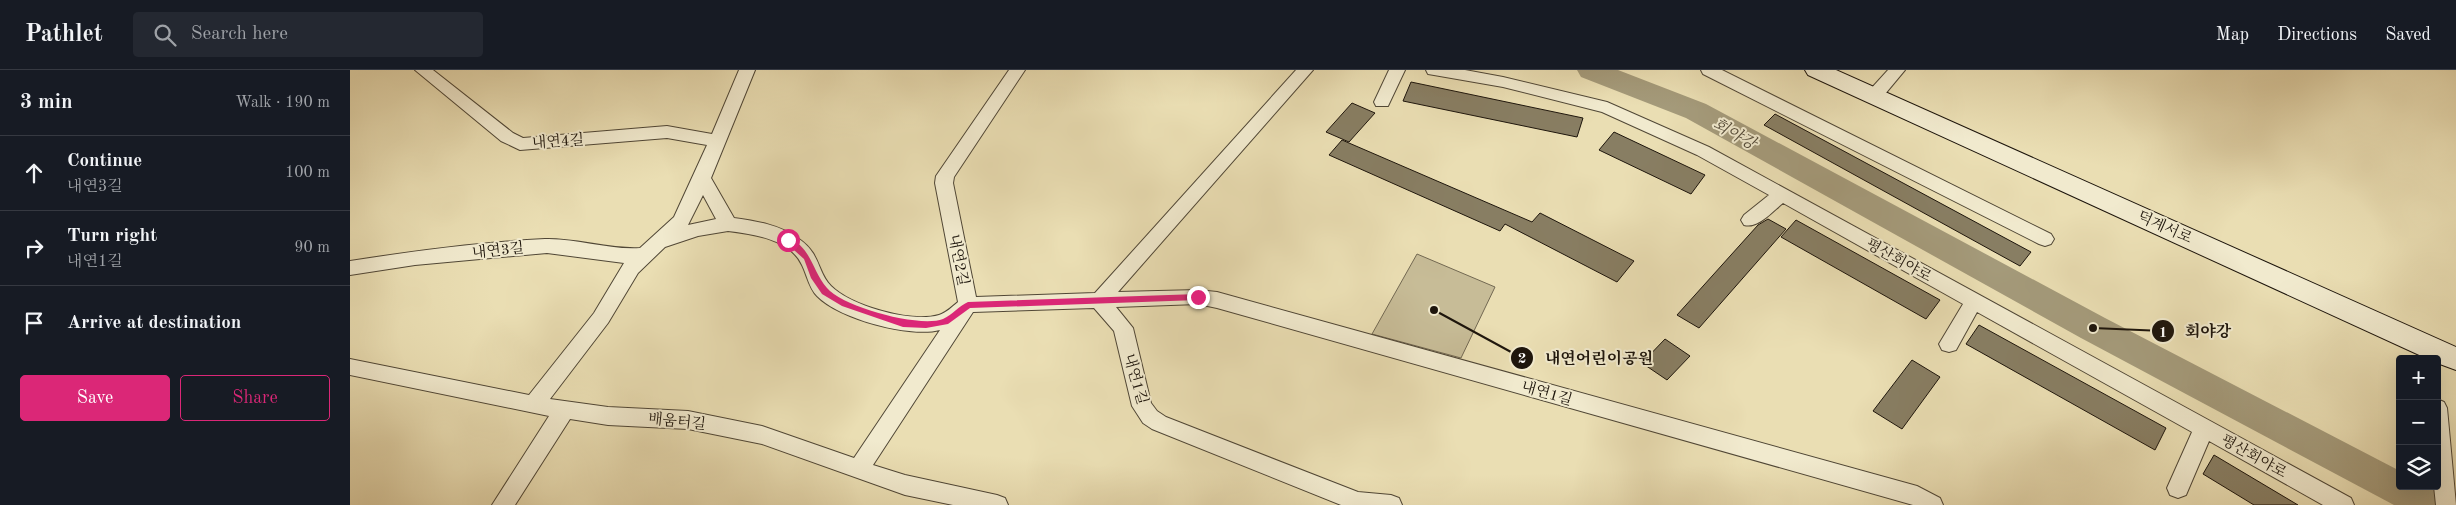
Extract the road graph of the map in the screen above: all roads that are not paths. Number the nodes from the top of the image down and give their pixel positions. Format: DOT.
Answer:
graph roads {
  1 [pos="423,70"];
  2 [pos="747,70"];
  3 [pos="1017,70"];
  4 [pos="1305,70"];
  5 [pos="1397,70"];
  6 [pos="1434,70"];
  7 [pos="1710,70"];
  8 [pos="1816,70"];
  9 [pos="1897,70"];
  10 [pos="1874,96"];
  11 [pos="1382,102"];
  12 [pos="718,141"];
  13 [pos="702,178"];
  14 [pos="1782,194"];
  15 [pos="1750,220"];
  16 [pos="728,224"];
  17 [pos="2045,239"];
  18 [pos="653,249"];
  19 [pos="350,268"];
  20 [pos="1099,301"];
  21 [pos="1974,301"];
  22 [pos="968,305"];
  23 [pos="1950,344"];
  24 [pos="2432,353"];
  25 [pos="2456,359"];
  26 [pos="350,367"];
  27 [pos="533,405"];
  28 [pos="565,408"];
  29 [pos="2204,429"];
  30 [pos="2441,444"];
  31 [pos="858,470"];
  32 [pos="2178,488"];
  33 [pos="503,505"];
  34 [pos="997,505"];
  35 [pos="1391,505"];
  36 [pos="1932,505"];
  37 [pos="2343,505"];
  38 [pos="2447,505"];
  1 -- 12 [label="street, 내연4길"];
  2 -- 12 [label="street"];
  3 -- 22 [label="street, 내연2길"];
  4 -- 20 [label="street"];
  5 -- 11 [label="street"];
  6 -- 14 [label="street, 평산회야로"];
  7 -- 17 [label="street"];
  8 -- 10 [label="street, 덕계서로"];
  9 -- 10 [label="street"];
  10 -- 24 [label="street, 덕계서로"];
  12 -- 13 [label="street"];
  13 -- 16 [label="street"];
  13 -- 18 [label="street"];
  14 -- 15 [label="street"];
  14 -- 21 [label="street, 평산회야로"];
  16 -- 18 [label="street"];
  16 -- 22 [label="street"];
  18 -- 19 [label="street, 내연3길"];
  18 -- 27 [label="street"];
  20 -- 22 [label="street, 내연1길"];
  20 -- 35 [label="street, 내연1길"];
  20 -- 36 [label="street, 내연1길"];
  21 -- 23 [label="street"];
  21 -- 29 [label="street, 평산회야로"];
  22 -- 31 [label="street, 내연2길"];
  24 -- 25 [label="street, 덕계서로"];
  26 -- 27 [label="street, 배움터길"];
  27 -- 28 [label="street, 배움터길"];
  28 -- 31 [label="street, 배움터길"];
  28 -- 33 [label="street"];
  29 -- 32 [label="street"];
  29 -- 37 [label="street, 평산회야로"];
  30 -- 38 [label="street"];
  31 -- 34 [label="street, 배움터길"];
}
